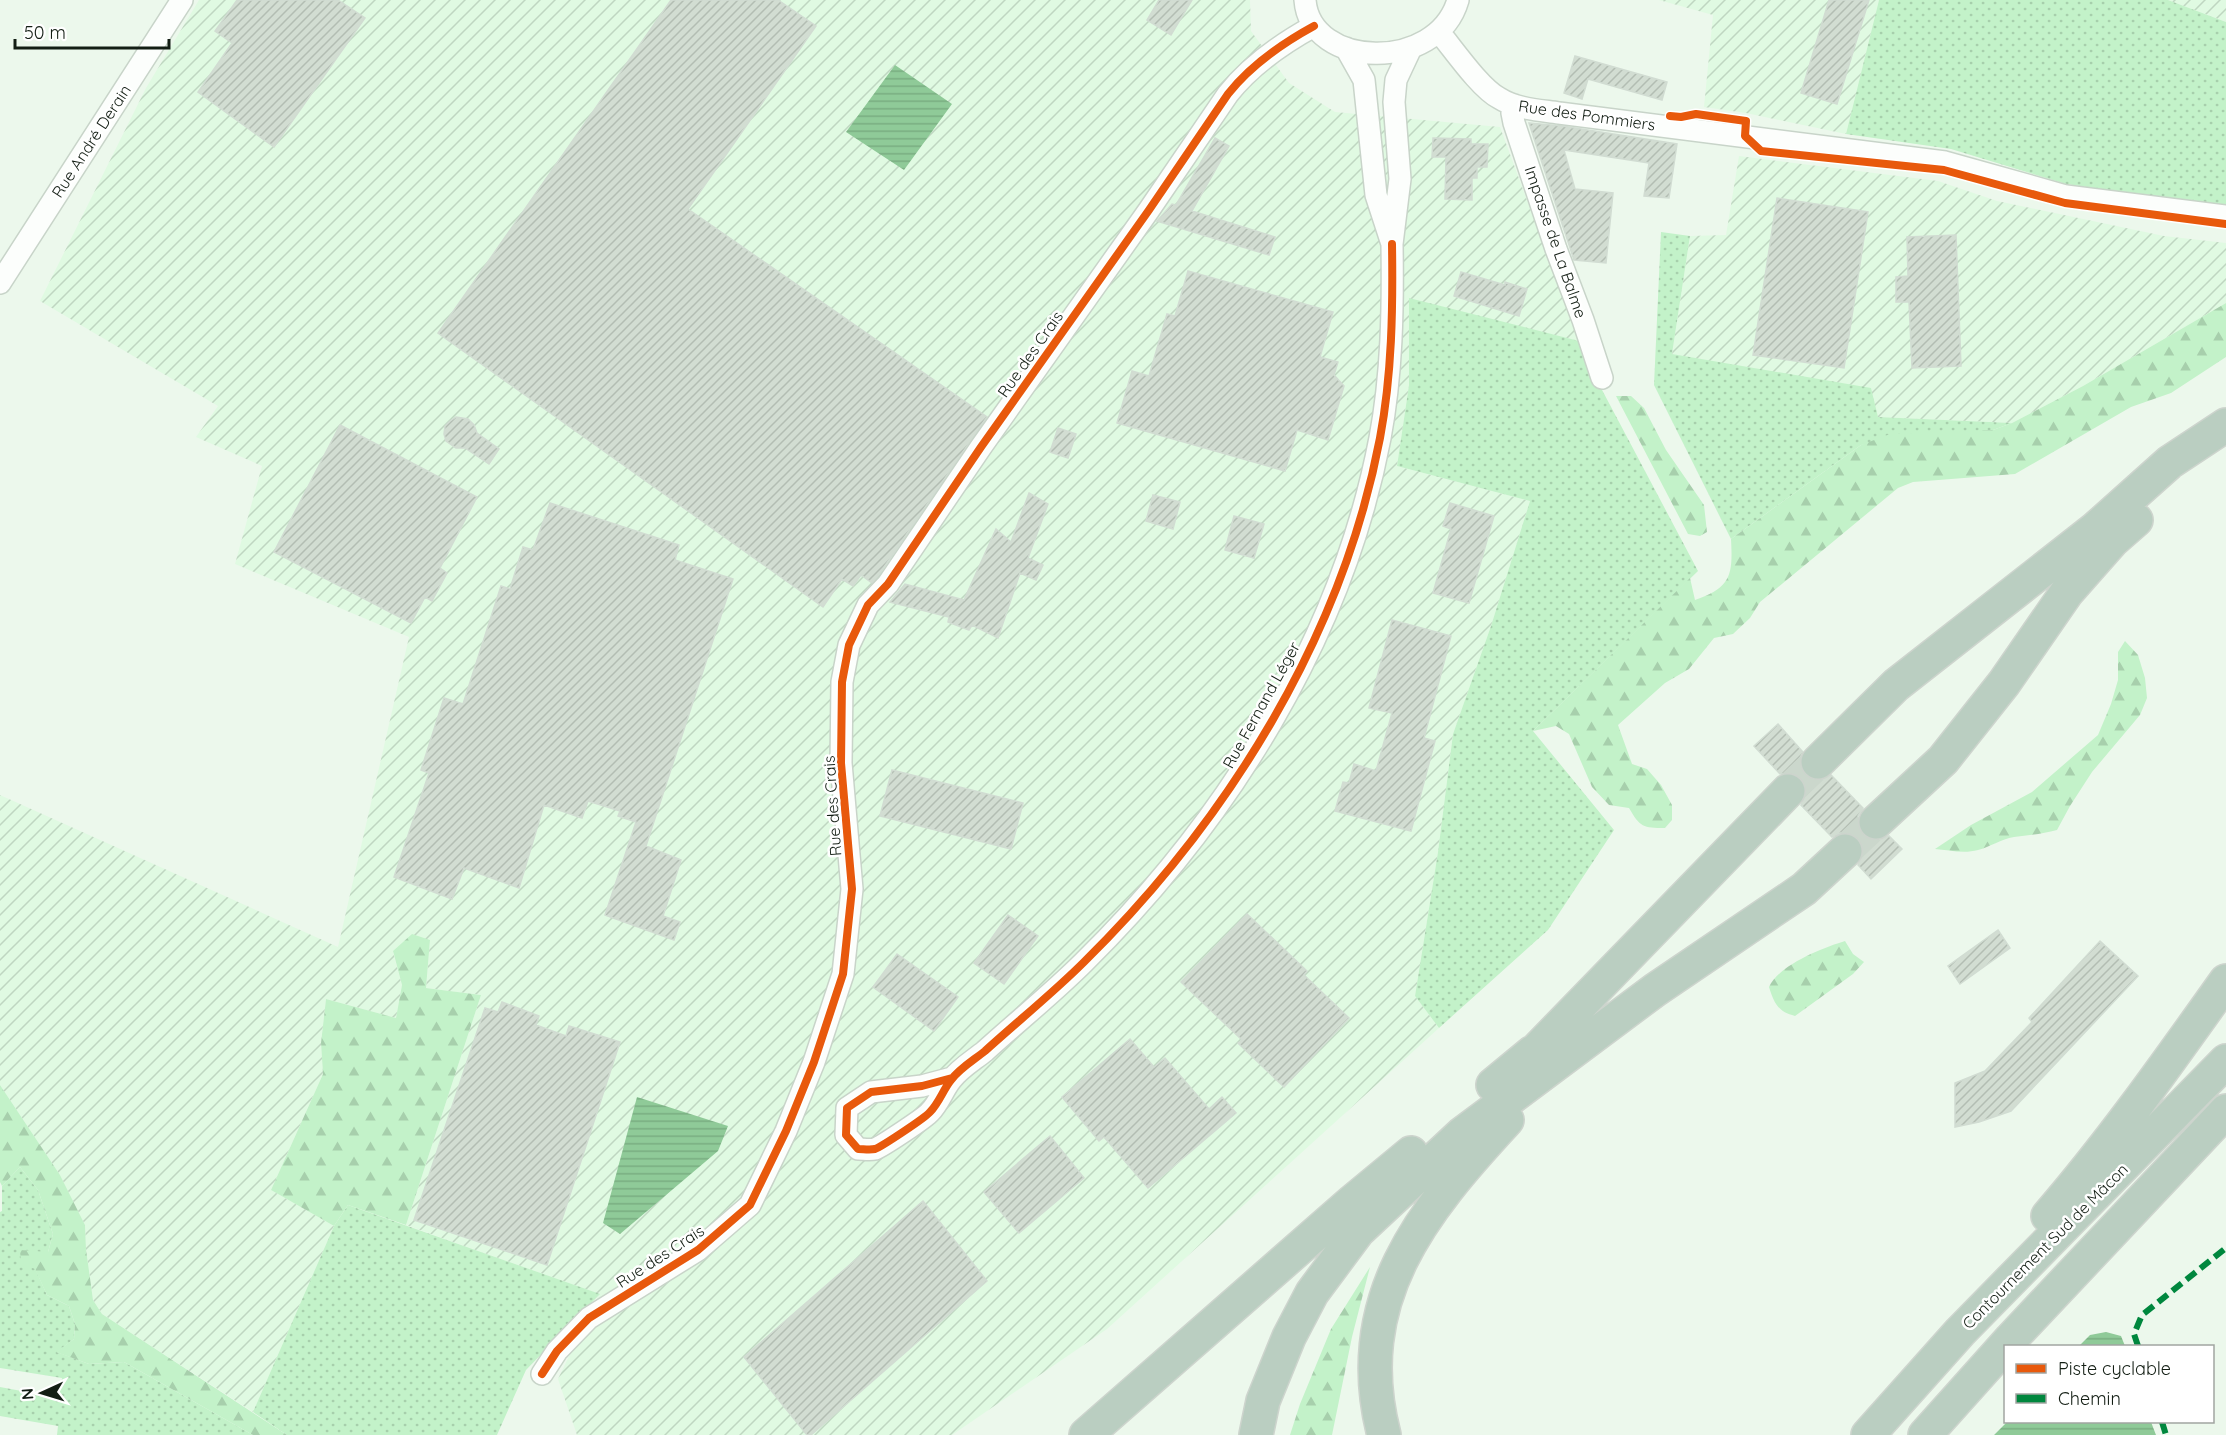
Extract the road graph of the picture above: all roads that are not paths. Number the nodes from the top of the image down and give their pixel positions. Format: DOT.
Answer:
graph roads {
  1 [pos="182,0"];
  2 [pos="1305,0"];
  3 [pos="1458,0"];
  4 [pos="1314,26"];
  5 [pos="1439,32"];
  6 [pos="1346,48"];
  7 [pos="1411,48"];
  8 [pos="1514,105"];
  9 [pos="2226,216"];
  10 [pos="1392,244"];
  11 [pos="0,283"];
  12 [pos="1602,378"];
  13 [pos="2226,425"];
  14 [pos="2226,448"];
  15 [pos="1818,762"];
  16 [pos="1788,791"];
  17 [pos="1876,822"];
  18 [pos="1845,851"];
  19 [pos="2226,981"];
  20 [pos="1548,1055"];
  21 [pos="2226,1061"];
  22 [pos="952,1078"];
  23 [pos="2226,1112"];
  24 [pos="2226,1137"];
  25 [pos="2097,1249"];
  26 [pos="1960,1332"];
  27 [pos="2006,1345"];
  28 [pos="2004,1347"];
  29 [pos="542,1374"];
  30 [pos="1086,1435"];
  31 [pos="1256,1435"];
  32 [pos="1384,1435"];
  33 [pos="1868,1435"];
  34 [pos="1925,1435"];
  1 -- 11 [label="street, Rue André Derain"];
  2 -- 4 [label="street"];
  3 -- 5 [label="street"];
  4 -- 6 [label="street"];
  4 -- 29 [label="street, Rue des Crais"];
  5 -- 7 [label="street"];
  5 -- 8 [label="street, Rue des Pommiers"];
  6 -- 7 [label="street"];
  6 -- 10 [label="street, Rue Fernand Léger"];
  7 -- 10 [label="street, Rue Fernand Léger"];
  8 -- 9 [label="street, Rue des Pommiers"];
  8 -- 12 [label="street, Impasse de La Balme"];
  10 -- 22 [label="street, Rue Fernand Léger"];
  13 -- 15 [label="highway"];
  14 -- 17 [label="highway"];
  16 -- 20 [label="highway"];
  18 -- 20 [label="highway"];
  19 -- 26 [label="highway"];
  20 -- 30 [label="highway"];
  20 -- 31 [label="highway"];
  20 -- 32 [label="highway"];
  21 -- 26 [label="highway, Contournement Sud de Mâcon"];
  22 -- 22 [label="street, Rue Fernand Léger"];
  23 -- 25 [label="highway"];
  24 -- 25 [label="highway"];
  25 -- 27 [label="highway"];
  26 -- 33 [label="highway, Contournement Sud de Mâcon"];
  28 -- 34 [label="highway"];
}
